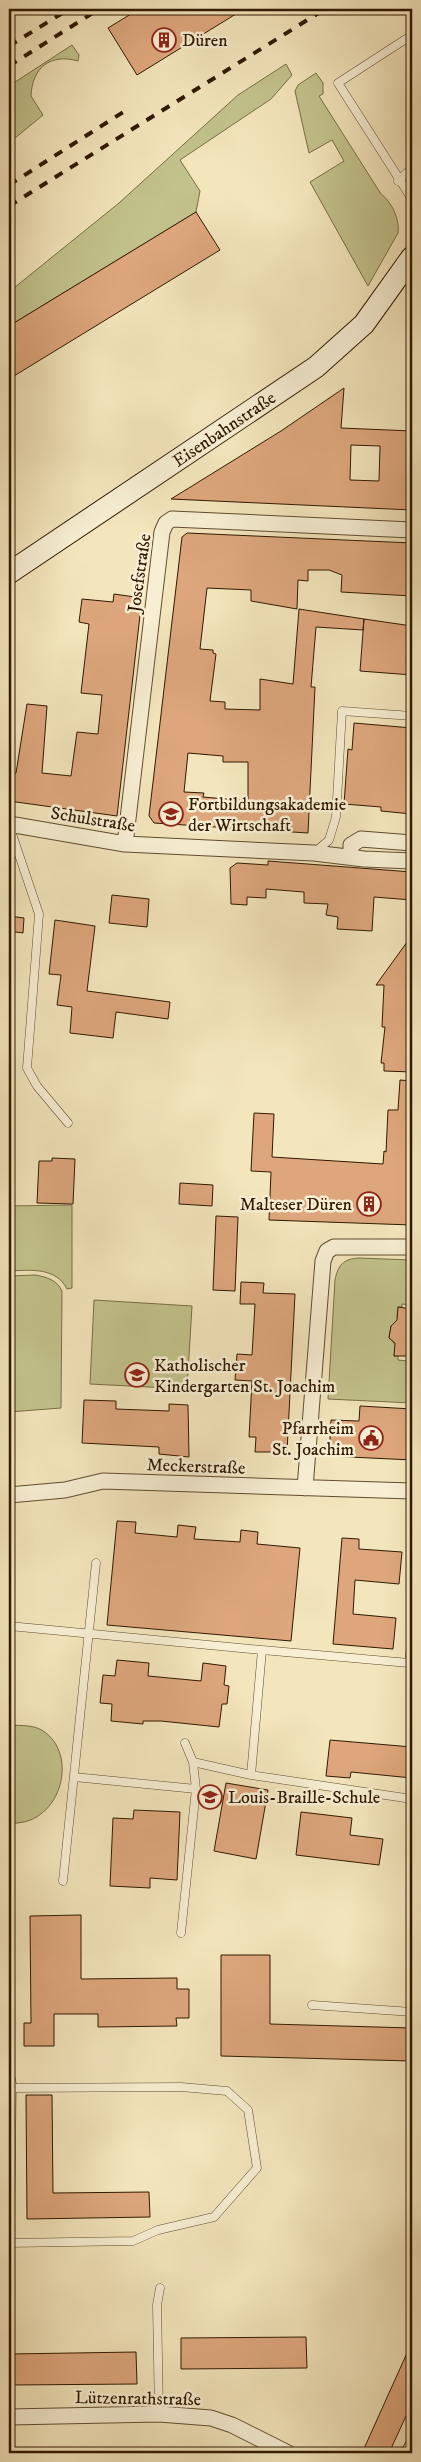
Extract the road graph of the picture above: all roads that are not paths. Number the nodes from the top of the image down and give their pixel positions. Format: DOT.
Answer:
graph roads {
  1 [pos="412,35"];
  2 [pos="412,168"];
  3 [pos="398,181"];
  4 [pos="412,199"];
  5 [pos="412,257"];
  6 [pos="412,530"];
  7 [pos="9,573"];
  8 [pos="412,716"];
  9 [pos="9,824"];
  10 [pos="412,843"];
  11 [pos="125,844"];
  12 [pos="314,853"];
  13 [pos="351,858"];
  14 [pos="412,861"];
  15 [pos="68,1123"];
  16 [pos="412,1247"];
  17 [pos="305,1488"];
  18 [pos="412,1491"];
  19 [pos="9,1495"];
  20 [pos="96,1564"];
  21 [pos="9,1626"];
  22 [pos="89,1633"];
  23 [pos="412,1639"];
  24 [pos="262,1650"];
  25 [pos="185,1743"];
  26 [pos="193,1762"];
  27 [pos="251,1775"];
  28 [pos="74,1777"];
  29 [pos="196,1789"];
  30 [pos="412,1799"];
  31 [pos="63,1881"];
  32 [pos="181,1933"];
  33 [pos="312,2005"];
  34 [pos="412,2012"];
  35 [pos="9,2069"];
  36 [pos="12,2088"];
  37 [pos="10,2244"];
  38 [pos="160,2288"];
  39 [pos="159,2414"];
  40 [pos="9,2417"];
  41 [pos="412,2447"];
  42 [pos="288,2453"];
  43 [pos="409,2453"];
  1 -- 3 [label="lane"];
  2 -- 3 [label="lane"];
  3 -- 4 [label="lane"];
  5 -- 7 [label="street, Eisenbahnstraße"];
  6 -- 11 [label="street, Josefstraße"];
  8 -- 12 [label="lane"];
  9 -- 11 [label="street, Schulstraße"];
  9 -- 15 [label="lane"];
  10 -- 13 [label="street"];
  11 -- 12 [label="street, Schulstraße"];
  12 -- 13 [label="street, Schulstraße"];
  13 -- 14 [label="street, Schulstraße"];
  16 -- 17 [label="street"];
  17 -- 18 [label="street, Meckerstraße"];
  17 -- 19 [label="street, Meckerstraße"];
  20 -- 22 [label="lane"];
  21 -- 22 [label="lane"];
  22 -- 24 [label="lane"];
  22 -- 28 [label="lane"];
  23 -- 24 [label="lane"];
  24 -- 27 [label="lane"];
  25 -- 26 [label="lane"];
  26 -- 27 [label="lane"];
  26 -- 29 [label="lane"];
  27 -- 30 [label="lane"];
  28 -- 29 [label="lane"];
  28 -- 31 [label="lane"];
  29 -- 32 [label="lane"];
  33 -- 34 [label="lane"];
  35 -- 36 [label="lane"];
  36 -- 37 [label="lane"];
  36 -- 37 [label="lane"];
  38 -- 39 [label="lane"];
  39 -- 40 [label="street, Lützenrathstraße"];
  39 -- 42 [label="street, Lützenrathstraße"];
  41 -- 43 [label="street"];
}
